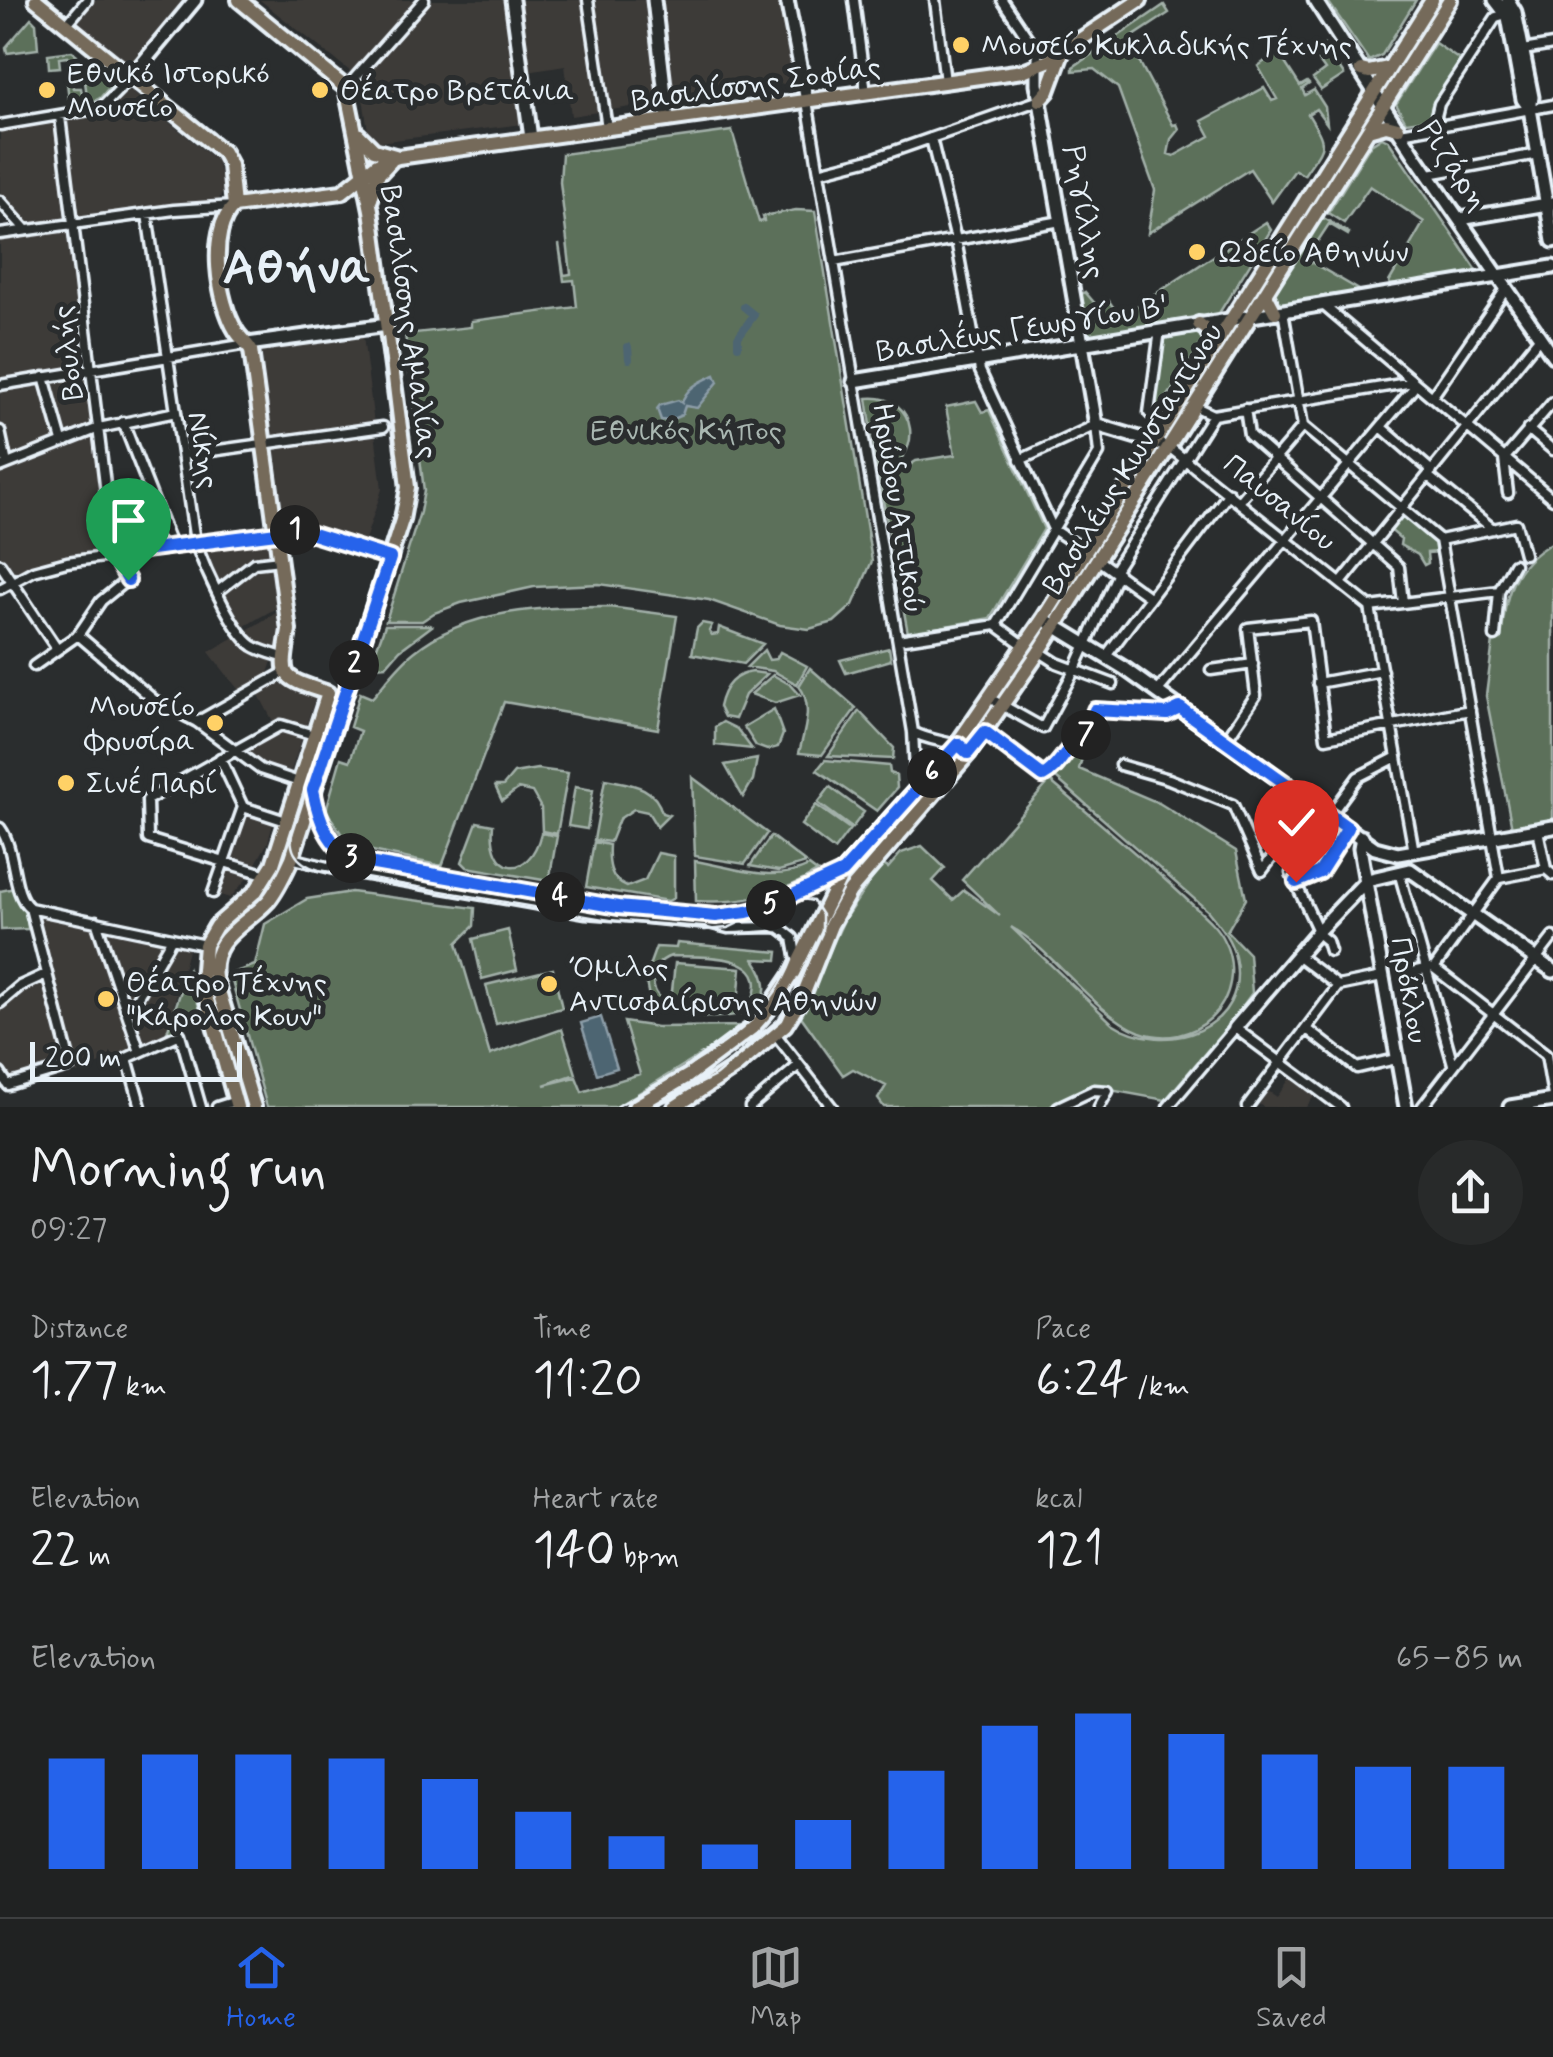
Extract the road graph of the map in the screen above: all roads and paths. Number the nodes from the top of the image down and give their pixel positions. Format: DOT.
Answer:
graph roads {
  1 [pos="36,0"];
  2 [pos="87,0"];
  3 [pos="195,0"];
  4 [pos="240,0"];
  5 [pos="424,0"];
  6 [pos="512,0"];
  7 [pos="588,0"];
  8 [pos="654,0"];
  9 [pos="787,0"];
  10 [pos="854,0"];
  11 [pos="935,0"];
  12 [pos="1002,0"];
  13 [pos="1140,0"];
  14 [pos="1315,0"];
  15 [pos="1432,0"];
  16 [pos="1450,0"];
  17 [pos="1506,5"];
  18 [pos="66,25"];
  19 [pos="1553,45"];
  20 [pos="1523,50"];
  21 [pos="1063,52"];
  22 [pos="1037,67"];
  23 [pos="1390,68"];
  24 [pos="1360,70"];
  25 [pos="131,77"];
  26 [pos="945,82"];
  27 [pos="346,88"];
  28 [pos="866,92"];
  29 [pos="1374,92"];
  30 [pos="1040,100"];
  31 [pos="806,102"];
  32 [pos="1553,105"];
  33 [pos="1384,106"];
  34 [pos="1530,109"];
  35 [pos="60,117"];
  36 [pos="668,120"];
  37 [pos="0,125"];
  38 [pos="1438,126"];
  39 [pos="354,128"];
  40 [pos="607,128"];
  41 [pos="1368,130"];
  42 [pos="1400,130"];
  43 [pos="531,138"];
  44 [pos="931,138"];
  45 [pos="1538,154"];
  46 [pos="398,156"];
  47 [pos="819,172"];
  48 [pos="364,174"];
  49 [pos="1429,174"];
  50 [pos="342,192"];
  51 [pos="0,201"];
  52 [pos="1550,204"];
  53 [pos="234,206"];
  54 [pos="371,210"];
  55 [pos="147,214"];
  56 [pos="1460,219"];
  57 [pos="1061,221"];
  58 [pos="74,223"];
  59 [pos="26,230"];
  60 [pos="0,234"];
  61 [pos="956,240"];
  62 [pos="1553,241"];
  63 [pos="834,262"];
  64 [pos="1553,267"];
  65 [pos="1499,276"];
  66 [pos="1506,289"];
  67 [pos="1266,294"];
  68 [pos="1323,304"];
  69 [pos="1279,311"];
  70 [pos="1252,316"];
  71 [pos="1232,319"];
  72 [pos="1199,324"];
  73 [pos="388,325"];
  74 [pos="1160,330"];
  75 [pos="1540,338"];
  76 [pos="1082,343"];
  77 [pos="248,344"];
  78 [pos="1214,347"];
  79 [pos="1553,356"];
  80 [pos="167,357"];
  81 [pos="978,360"];
  82 [pos="92,370"];
  83 [pos="44,378"];
  84 [pos="854,381"];
  85 [pos="1414,384"];
  86 [pos="0,385"];
  87 [pos="1432,397"];
  88 [pos="1299,401"];
  89 [pos="1553,402"];
  90 [pos="1194,406"];
  91 [pos="1245,410"];
  92 [pos="176,412"];
  93 [pos="1213,414"];
  94 [pos="123,422"];
  95 [pos="1165,425"];
  96 [pos="1096,426"];
  97 [pos="1303,426"];
  98 [pos="383,427"];
  99 [pos="1381,427"];
  100 [pos="1467,427"];
  101 [pos="98,428"];
  102 [pos="1528,429"];
  103 [pos="0,431"];
  104 [pos="62,440"];
  105 [pos="1154,443"];
  106 [pos="264,444"];
  107 [pos="1168,447"];
  108 [pos="1553,450"];
  109 [pos="183,455"];
  110 [pos="1186,458"];
  111 [pos="1276,458"];
  112 [pos="1504,459"];
  113 [pos="1020,460"];
  114 [pos="1349,464"];
  115 [pos="4,466"];
  116 [pos="1430,473"];
  117 [pos="1229,493"];
  118 [pos="1508,493"];
  119 [pos="1321,498"];
  120 [pos="1553,500"];
  121 [pos="1240,501"];
  122 [pos="1402,508"];
  123 [pos="1493,529"];
  124 [pos="1053,530"];
  125 [pos="276,532"];
  126 [pos="1286,539"];
  127 [pos="1440,540"];
  128 [pos="195,542"];
  129 [pos="1372,544"];
  130 [pos="171,545"];
  131 [pos="1086,551"];
  132 [pos="113,554"];
  133 [pos="1524,554"];
  134 [pos="390,558"];
  135 [pos="280,560"];
  136 [pos="1098,560"];
  137 [pos="0,564"];
  138 [pos="1514,564"];
  139 [pos="1116,572"];
  140 [pos="12,583"];
  141 [pos="1340,583"];
  142 [pos="0,589"];
  143 [pos="217,592"];
  144 [pos="1499,592"];
  145 [pos="1149,597"];
  146 [pos="1450,597"];
  147 [pos="1403,602"];
  148 [pos="1370,607"];
  149 [pos="1050,623"];
  150 [pos="996,625"];
  151 [pos="78,634"];
  152 [pos="1495,636"];
  153 [pos="898,640"];
  154 [pos="1086,644"];
  155 [pos="57,649"];
  156 [pos="1032,649"];
  157 [pos="1106,656"];
  158 [pos="283,657"];
  159 [pos="1252,664"];
  160 [pos="34,666"];
  161 [pos="1074,668"];
  162 [pos="1211,670"];
  163 [pos="1382,671"];
  164 [pos="285,672"];
  165 [pos="1318,683"];
  166 [pos="1112,684"];
  167 [pos="1158,692"];
  168 [pos="997,702"];
  169 [pos="1180,708"];
  170 [pos="1470,710"];
  171 [pos="197,722"];
  172 [pos="1391,725"];
  173 [pos="913,732"];
  174 [pos="985,732"];
  175 [pos="314,735"];
  176 [pos="1226,740"];
  177 [pos="963,749"];
  178 [pos="234,750"];
  179 [pos="1397,757"];
  180 [pos="220,758"];
  181 [pos="1120,765"];
  182 [pos="299,782"];
  183 [pos="313,790"];
  184 [pos="922,795"];
  185 [pos="1314,803"];
  186 [pos="243,806"];
  187 [pos="1330,814"];
  188 [pos="286,821"];
  189 [pos="1553,827"];
  190 [pos="0,828"];
  191 [pos="1348,828"];
  192 [pos="1538,830"];
  193 [pos="1492,838"];
  194 [pos="1367,840"];
  195 [pos="1409,852"];
  196 [pos="284,856"];
  197 [pos="224,861"];
  198 [pos="1404,871"];
  199 [pos="843,872"];
  200 [pos="1550,872"];
  201 [pos="1291,873"];
  202 [pos="1498,878"];
  203 [pos="264,880"];
  204 [pos="1366,880"];
  205 [pos="1296,882"];
  206 [pos="213,893"];
  207 [pos="30,908"];
  208 [pos="260,909"];
  209 [pos="1472,914"];
  210 [pos="96,922"];
  211 [pos="1317,932"];
  212 [pos="1553,937"];
  213 [pos="172,938"];
  214 [pos="205,945"];
  215 [pos="1330,951"];
  216 [pos="1297,955"];
  217 [pos="1536,959"];
  218 [pos="796,967"];
  219 [pos="1430,968"];
  220 [pos="1553,971"];
  221 [pos="1408,973"];
  222 [pos="46,974"];
  223 [pos="1382,978"];
  224 [pos="1338,986"];
  225 [pos="0,1004"];
  226 [pos="125,1010"];
  227 [pos="1493,1013"];
  228 [pos="1235,1028"];
  229 [pos="1307,1029"];
  230 [pos="776,1034"];
  231 [pos="1553,1046"];
  232 [pos="140,1052"];
  233 [pos="1546,1055"];
  234 [pos="1396,1059"];
  235 [pos="1281,1062"];
  236 [pos="1453,1064"];
  237 [pos="799,1065"];
  238 [pos="0,1073"];
  239 [pos="1553,1098"];
  240 [pos="236,1104"];
  241 [pos="1171,1106"];
  242 [pos="141,1107"];
  243 [pos="202,1107"];
  244 [pos="217,1107"];
  245 [pos="254,1107"];
  246 [pos="636,1107"];
  247 [pos="675,1107"];
  248 [pos="750,1107"];
  249 [pos="832,1107"];
  250 [pos="1058,1107"];
  251 [pos="1100,1107"];
  252 [pos="1248,1107"];
  253 [pos="1341,1107"];
  254 [pos="1406,1107"];
  255 [pos="1422,1107"];
  256 [pos="1510,1107"];
  1 -- 18 [label="main road"];
  2 -- 18 [label="street"];
  3 -- 25 [label="street"];
  4 -- 27 [label="main road"];
  5 -- 27 [label="street"];
  6 -- 43 [label="street"];
  7 -- 40 [label="street"];
  8 -- 36 [label="street"];
  9 -- 31 [label="street"];
  10 -- 28 [label="street"];
  11 -- 26 [label="street"];
  12 -- 22 [label="street"];
  13 -- 21 [label="main road, Βασιλίσσης Σοφίας"];
  14 -- 24 [label="street, Ριζάρη"];
  15 -- 23 [label="main road, Βασιλέως Κωνσταντίνου"];
  16 -- 33 [label="main road, Βασιλέως Κωνσταντίνου"];
  17 -- 20 [label="street"];
  17 -- 34 [label="street"];
  17 -- 38 [label="street"];
  18 -- 25 [label="main road"];
  19 -- 20 [label="street"];
  20 -- 34 [label="street"];
  21 -- 22 [label="main road, Βασιλίσσης Σοφίας"];
  21 -- 30 [label="main road"];
  22 -- 26 [label="main road, Βασιλίσσης Σοφίας"];
  22 -- 30 [label="street, Ρηγίλλης"];
  23 -- 24 [label="main road"];
  23 -- 29 [label="main road, Βασιλέως Κωνσταντίνου"];
  24 -- 29 [label="street, Ριζάρη"];
  25 -- 35 [label="street"];
  25 -- 53 [label="main road"];
  26 -- 28 [label="main road, Βασιλίσσης Σοφίας"];
  27 -- 39 [label="main road, Βασιλίσσης Αμαλίας"];
  28 -- 31 [label="main road, Βασιλίσσης Σοφίας"];
  29 -- 33 [label="street, Ριζάρη"];
  29 -- 71 [label="main road, Βασιλέως Κωνσταντίνου"];
  30 -- 44 [label="street"];
  30 -- 57 [label="street, Ρηγίλλης"];
  31 -- 36 [label="main road, Βασιλίσσης Σοφίας"];
  31 -- 47 [label="street, Ηρώδου Αττικού"];
  32 -- 34 [label="street"];
  33 -- 41 [label="main road, Βασιλέως Κωνσταντίνου"];
  33 -- 42 [label="street, Ριζάρη"];
  34 -- 38 [label="street"];
  34 -- 45 [label="street"];
  35 -- 37 [label="street"];
  35 -- 58 [label="street, Βουλής"];
  36 -- 40 [label="main road, Βασιλίσσης Σοφίας"];
  38 -- 42 [label="street"];
  39 -- 46 [label="main road"];
  39 -- 48 [label="main road, Βασιλίσσης Αμαλίας"];
  40 -- 43 [label="main road, Βασιλίσσης Σοφίας"];
  41 -- 42 [label="main road"];
  41 -- 67 [label="main road, Βασιλέως Κωνσταντίνου"];
  42 -- 49 [label="street, Ριζάρη"];
  43 -- 46 [label="main road, Βασιλίσσης Σοφίας"];
  44 -- 47 [label="street"];
  44 -- 61 [label="street"];
  45 -- 49 [label="street"];
  45 -- 52 [label="street"];
  46 -- 48 [label="main road, Βασιλίσσης Σοφίας"];
  46 -- 54 [label="main road"];
  47 -- 63 [label="street, Ηρώδου Αττικού"];
  48 -- 50 [label="main road, Βασιλίσσης Σοφίας"];
  48 -- 54 [label="main road, Βασιλίσσης Αμαλίας"];
  49 -- 56 [label="street, Ριζάρη"];
  50 -- 53 [label="main road"];
  50 -- 54 [label="main road"];
  51 -- 59 [label="street"];
  52 -- 56 [label="street"];
  52 -- 62 [label="street"];
  53 -- 55 [label="street"];
  53 -- 77 [label="main road"];
  54 -- 73 [label="main road, Βασιλίσσης Αμαλίας"];
  55 -- 58 [label="street"];
  55 -- 80 [label="street, Νίκης"];
  56 -- 65 [label="street, Ριζάρη"];
  57 -- 61 [label="street"];
  57 -- 76 [label="street, Ρηγίλλης"];
  58 -- 59 [label="street"];
  58 -- 82 [label="street, Βουλής"];
  59 -- 60 [label="street"];
  61 -- 63 [label="street"];
  61 -- 81 [label="street"];
  63 -- 84 [label="street, Ηρώδου Αττικού"];
  64 -- 65 [label="street, Βασιλέως Γεωργίου Β'"];
  65 -- 66 [label="street, Ριζάρη"];
  65 -- 68 [label="street, Βασιλέως Γεωργίου Β'"];
  66 -- 75 [label="street, Ριζάρη"];
  66 -- 87 [label="street"];
  67 -- 69 [label="main road"];
  67 -- 70 [label="main road, Βασιλέως Κωνσταντίνου"];
  68 -- 69 [label="street, Βασιλέως Γεωργίου Β'"];
  68 -- 85 [label="street"];
  69 -- 70 [label="street, Βασιλέως Γεωργίου Β'"];
  69 -- 88 [label="street"];
  70 -- 71 [label="street, Βασιλέως Γεωργίου Β'"];
  70 -- 90 [label="main road, Βασιλέως Κωνσταντίνου"];
  71 -- 72 [label="street, Βασιλέως Γεωργίου Β'"];
  71 -- 78 [label="main road, Βασιλέως Κωνσταντίνου"];
  72 -- 74 [label="street, Βασιλέως Γεωργίου Β'"];
  72 -- 78 [label="main road"];
  73 -- 77 [label="street"];
  73 -- 134 [label="main road, Βασιλίσσης Αμαλίας"];
  74 -- 76 [label="street, Βασιλέως Γεωργίου Β'"];
  74 -- 95 [label="street"];
  75 -- 79 [label="street, Ριζάρη"];
  75 -- 100 [label="street"];
  76 -- 81 [label="street, Βασιλέως Γεωργίου Β'"];
  76 -- 96 [label="street, Ρηγίλλης"];
  77 -- 80 [label="street"];
  77 -- 106 [label="main road"];
  78 -- 95 [label="main road, Βασιλέως Κωνσταντίνου"];
  80 -- 82 [label="street"];
  80 -- 92 [label="street, Νίκης"];
  81 -- 84 [label="street, Βασιλέως Γεωργίου Β'"];
  81 -- 113 [label="street"];
  82 -- 83 [label="street"];
  82 -- 101 [label="street, Βουλής"];
  83 -- 86 [label="street"];
  83 -- 104 [label="street"];
  84 -- 153 [label="street, Ηρώδου Αττικού"];
  85 -- 87 [label="street"];
  85 -- 88 [label="street"];
  85 -- 99 [label="street"];
  87 -- 100 [label="street"];
  88 -- 91 [label="street"];
  88 -- 97 [label="street"];
  89 -- 102 [label="street"];
  90 -- 93 [label="street"];
  90 -- 107 [label="main road, Βασιλέως Κωνσταντίνου"];
  91 -- 93 [label="street"];
  91 -- 111 [label="street"];
  92 -- 94 [label="street"];
  92 -- 109 [label="street, Νίκης"];
  93 -- 110 [label="street"];
  94 -- 101 [label="street"];
  94 -- 130 [label="street"];
  95 -- 105 [label="main road, Βασιλέως Κωνσταντίνου"];
  96 -- 105 [label="street, Παυσανίου"];
  96 -- 113 [label="street"];
  96 -- 124 [label="street"];
  97 -- 111 [label="street"];
  97 -- 114 [label="street"];
  98 -- 106 [label="street"];
  99 -- 114 [label="street"];
  99 -- 116 [label="street"];
  100 -- 112 [label="street"];
  100 -- 116 [label="street"];
  101 -- 104 [label="street"];
  101 -- 132 [label="street, Βουλής"];
  102 -- 108 [label="street"];
  102 -- 112 [label="street"];
  103 -- 115 [label="street"];
  104 -- 115 [label="street"];
  105 -- 107 [label="street, Παυσανίου"];
  105 -- 131 [label="main road, Βασιλέως Κωνσταντίνου"];
  106 -- 109 [label="street"];
  106 -- 125 [label="main road"];
  107 -- 110 [label="street, Παυσανίου"];
  107 -- 136 [label="main road, Βασιλέως Κωνσταντίνου"];
  109 -- 128 [label="street, Νίκης"];
  110 -- 117 [label="street, Παυσανίου"];
  110 -- 139 [label="street"];
  111 -- 119 [label="street"];
  111 -- 121 [label="street"];
  112 -- 118 [label="street"];
  112 -- 120 [label="street"];
  113 -- 124 [label="street"];
  114 -- 119 [label="street"];
  114 -- 122 [label="street"];
  116 -- 122 [label="street"];
  116 -- 123 [label="street"];
  117 -- 121 [label="street, Παυσανίου"];
  117 -- 145 [label="street"];
  119 -- 126 [label="street"];
  119 -- 129 [label="street"];
  121 -- 126 [label="street, Παυσανίου"];
  122 -- 127 [label="street"];
  122 -- 129 [label="street"];
  123 -- 127 [label="street"];
  123 -- 133 [label="street"];
  124 -- 131 [label="street"];
  124 -- 150 [label="street"];
  125 -- 128 [label="street"];
  125 -- 134 [label="street"];
  125 -- 135 [label="main road"];
  126 -- 141 [label="street, Παυσανίου"];
  126 -- 167 [label="street"];
  127 -- 146 [label="street"];
  128 -- 130 [label="street"];
  128 -- 143 [label="street, Νίκης"];
  129 -- 141 [label="street"];
  129 -- 147 [label="street"];
  130 -- 132 [label="street"];
  131 -- 149 [label="main road, Βασιλέως Κωνσταντίνου"];
  132 -- 140 [label="street"];
  132 -- 151 [label="street, Βουλής"];
  134 -- 183 [label="main road, Βασιλίσσης Αμαλίας"];
  135 -- 143 [label="street"];
  135 -- 158 [label="main road"];
  136 -- 139 [label="street"];
  136 -- 149 [label="main road, Βασιλέως Κωνσταντίνου"];
  137 -- 140 [label="street"];
  138 -- 144 [label="street"];
  139 -- 145 [label="street"];
  139 -- 154 [label="street"];
  140 -- 142 [label="street"];
  140 -- 155 [label="street"];
  141 -- 148 [label="street, Παυσανίου"];
  143 -- 158 [label="street, Νίκης"];
  144 -- 146 [label="street"];
  144 -- 152 [label="street"];
  145 -- 157 [label="street"];
  146 -- 147 [label="street"];
  146 -- 170 [label="street"];
  147 -- 148 [label="street"];
  148 -- 163 [label="street"];
  149 -- 154 [label="street"];
  149 -- 156 [label="main road, Βασιλέως Κωνσταντίνου"];
  150 -- 153 [label="street"];
  150 -- 156 [label="street"];
  151 -- 155 [label="street"];
  151 -- 171 [label="street"];
  153 -- 173 [label="street, Ηρώδου Αττικού"];
  154 -- 157 [label="street"];
  154 -- 161 [label="street"];
  155 -- 160 [label="street"];
  156 -- 161 [label="street"];
  156 -- 168 [label="main road, Βασιλέως Κωνσταντίνου"];
  157 -- 167 [label="street"];
  158 -- 164 [label="main road"];
  159 -- 162 [label="street"];
  159 -- 165 [label="street"];
  159 -- 176 [label="street"];
  161 -- 166 [label="street"];
  161 -- 168 [label="street"];
  163 -- 165 [label="street"];
  163 -- 172 [label="street"];
  164 -- 171 [label="street"];
  164 -- 175 [label="main road, Βασιλίσσης Αμαλίας"];
  165 -- 172 [label="street"];
  167 -- 169 [label="street"];
  168 -- 174 [label="main road, Βασιλέως Κωνσταντίνου"];
  168 -- 177 [label="main road, Βασιλέως Κωνσταντίνου"];
  169 -- 174 [label="street"];
  169 -- 176 [label="street"];
  170 -- 172 [label="street"];
  170 -- 193 [label="street"];
  171 -- 178 [label="street"];
  172 -- 179 [label="street"];
  173 -- 177 [label="street"];
  173 -- 184 [label="street, Ηρώδου Αττικού"];
  174 -- 177 [label="main road, Βασιλέως Κωνσταντίνου"];
  175 -- 178 [label="street"];
  175 -- 182 [label="main road, Βασιλίσσης Αμαλίας"];
  176 -- 185 [label="street"];
  177 -- 184 [label="main road, Βασιλέως Κωνσταντίνου"];
  178 -- 180 [label="street"];
  178 -- 182 [label="street"];
  179 -- 187 [label="street"];
  179 -- 195 [label="street"];
  180 -- 186 [label="street"];
  180 -- 197 [label="street"];
  181 -- 185 [label="street"];
  182 -- 188 [label="main road, Βασιλίσσης Αμαλίας"];
  183 -- 196 [label="main road, Βασιλίσσης Αμαλίας"];
  183 -- 199 [label="street"];
  184 -- 199 [label="main road, Βασιλέως Κωνσταντίνου"];
  184 -- 230 [label="main road, Βασιλέως Κωνσταντίνου"];
  185 -- 187 [label="street"];
  186 -- 188 [label="street"];
  186 -- 197 [label="street"];
  187 -- 191 [label="street"];
  188 -- 196 [label="main road, Βασιλίσσης Αμαλίας"];
  189 -- 192 [label="street"];
  190 -- 207 [label="street"];
  191 -- 194 [label="street"];
  191 -- 205 [label="street"];
  192 -- 193 [label="street"];
  192 -- 200 [label="street"];
  193 -- 195 [label="street"];
  193 -- 202 [label="street"];
  194 -- 195 [label="street"];
  194 -- 204 [label="street, Πρόκλου"];
  195 -- 198 [label="street"];
  196 -- 203 [label="main road, Βασιλίσσης Αμαλίας"];
  196 -- 208 [label="main road, Βασιλίσσης Αμαλίας"];
  196 -- 218 [label="street"];
  197 -- 203 [label="street"];
  197 -- 206 [label="street"];
  198 -- 204 [label="street"];
  198 -- 209 [label="street"];
  198 -- 219 [label="street"];
  199 -- 218 [label="main road, Βασιλέως Κωνσταντίνου"];
  200 -- 202 [label="street"];
  201 -- 205 [label="street"];
  202 -- 209 [label="street"];
  203 -- 208 [label="main road"];
  203 -- 214 [label="main road, Βασιλίσσης Αμαλίας"];
  204 -- 211 [label="street"];
  204 -- 223 [label="street, Πρόκλου"];
  205 -- 211 [label="street"];
  207 -- 210 [label="street"];
  207 -- 222 [label="street"];
  208 -- 245 [label="main road, Βασιλίσσης Αμαλίας"];
  209 -- 217 [label="street"];
  209 -- 219 [label="street"];
  210 -- 213 [label="street"];
  210 -- 226 [label="street"];
  211 -- 215 [label="street"];
  211 -- 216 [label="street"];
  212 -- 217 [label="street"];
  213 -- 214 [label="street"];
  213 -- 226 [label="street"];
  214 -- 240 [label="main road"];
  216 -- 224 [label="street"];
  216 -- 228 [label="street"];
  217 -- 220 [label="street"];
  217 -- 227 [label="street"];
  218 -- 246 [label="main road, Βασιλέως Κωνσταντίνου"];
  219 -- 221 [label="street"];
  219 -- 227 [label="street"];
  219 -- 236 [label="street"];
  222 -- 225 [label="street"];
  222 -- 238 [label="street"];
  223 -- 224 [label="street"];
  223 -- 234 [label="street, Πρόκλου"];
  224 -- 229 [label="street"];
  226 -- 232 [label="street"];
  227 -- 233 [label="street"];
  227 -- 236 [label="street"];
  228 -- 235 [label="street"];
  228 -- 241 [label="street"];
  229 -- 234 [label="street"];
  229 -- 235 [label="street"];
  230 -- 237 [label="street"];
  230 -- 247 [label="main road, Βασιλέως Κωνσταντίνου"];
  231 -- 233 [label="street"];
  232 -- 242 [label="street"];
  232 -- 243 [label="street"];
  233 -- 239 [label="street"];
  234 -- 254 [label="street, Πρόκλου"];
  235 -- 252 [label="street"];
  235 -- 253 [label="street"];
  236 -- 255 [label="street"];
  237 -- 248 [label="street"];
  237 -- 249 [label="street"];
  239 -- 256 [label="street"];
  240 -- 244 [label="street"];
  250 -- 251 [label="street"];
}
